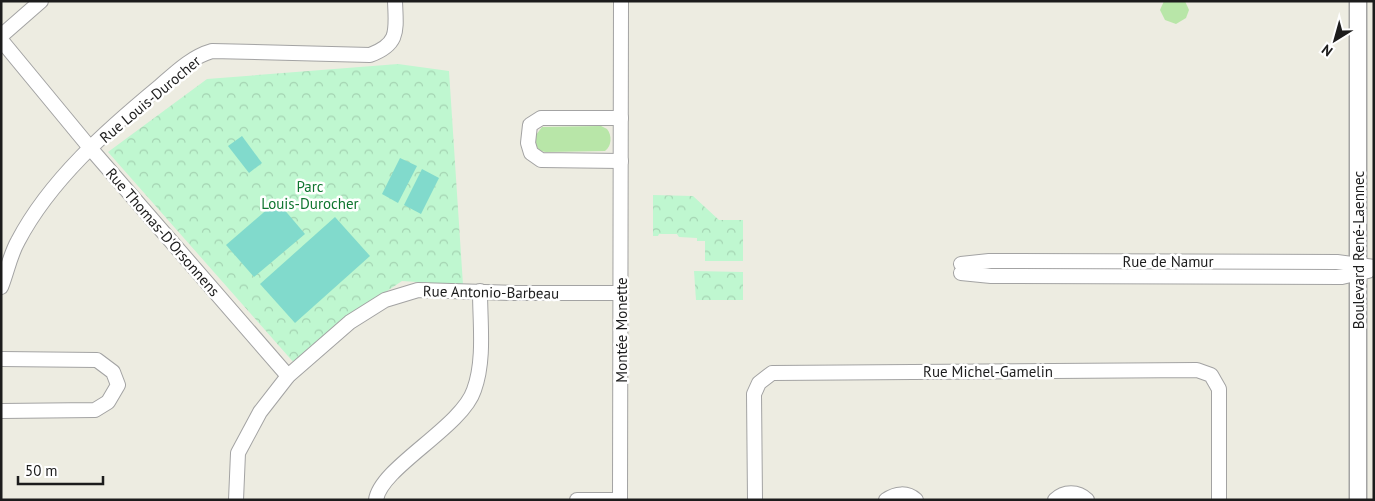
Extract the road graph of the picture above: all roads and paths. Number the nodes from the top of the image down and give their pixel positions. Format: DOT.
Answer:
graph roads {
  1 [pos="41,1"];
  2 [pos="395,1"];
  3 [pos="621,1"];
  4 [pos="1358,1"];
  5 [pos="1,36"];
  6 [pos="1,40"];
  7 [pos="621,118"];
  8 [pos="90,149"];
  9 [pos="621,160"];
  10 [pos="961,268"];
  11 [pos="1366,269"];
  12 [pos="1,287"];
  13 [pos="480,291"];
  14 [pos="621,293"];
  15 [pos="1,359"];
  16 [pos="288,376"];
  17 [pos="1,411"];
  18 [pos="236,500"];
  19 [pos="376,500"];
  20 [pos="577,500"];
  21 [pos="619,500"];
  22 [pos="755,500"];
  23 [pos="886,500"];
  24 [pos="916,500"];
  25 [pos="1055,500"];
  26 [pos="1087,500"];
  27 [pos="1219,500"];
  28 [pos="1358,500"];
  1 -- 5 [label="street"];
  2 -- 8 [label="street, Rue Louis-Durocher"];
  3 -- 7 [label="street, Montée Monette"];
  4 -- 11 [label="street, Boulevard René-Laennec"];
  6 -- 8 [label="street, Rue Thomas-D'Orsonnens"];
  7 -- 9 [label="street, Montée Monette"];
  7 -- 9 [label="street"];
  8 -- 12 [label="street, Rue Louis-Durocher"];
  8 -- 16 [label="street, Rue Thomas-D'Orsonnens"];
  9 -- 14 [label="street, Montée Monette"];
  10 -- 11 [label="street, Rue de Namur"];
  11 -- 28 [label="street, Boulevard René-Laennec"];
  13 -- 14 [label="street, Rue Antonio-Barbeau"];
  13 -- 16 [label="street, Rue Antonio-Barbeau"];
  13 -- 19 [label="street"];
  14 -- 21 [label="street, Montée Monette"];
  15 -- 17 [label="street"];
  16 -- 18 [label="street, Rue Antonio-Barbeau"];
  20 -- 21 [label="street, Montée Monette"];
  22 -- 27 [label="street, Rue Michel-Gamelin"];
  23 -- 24 [label="street"];
  25 -- 26 [label="street"];
}
